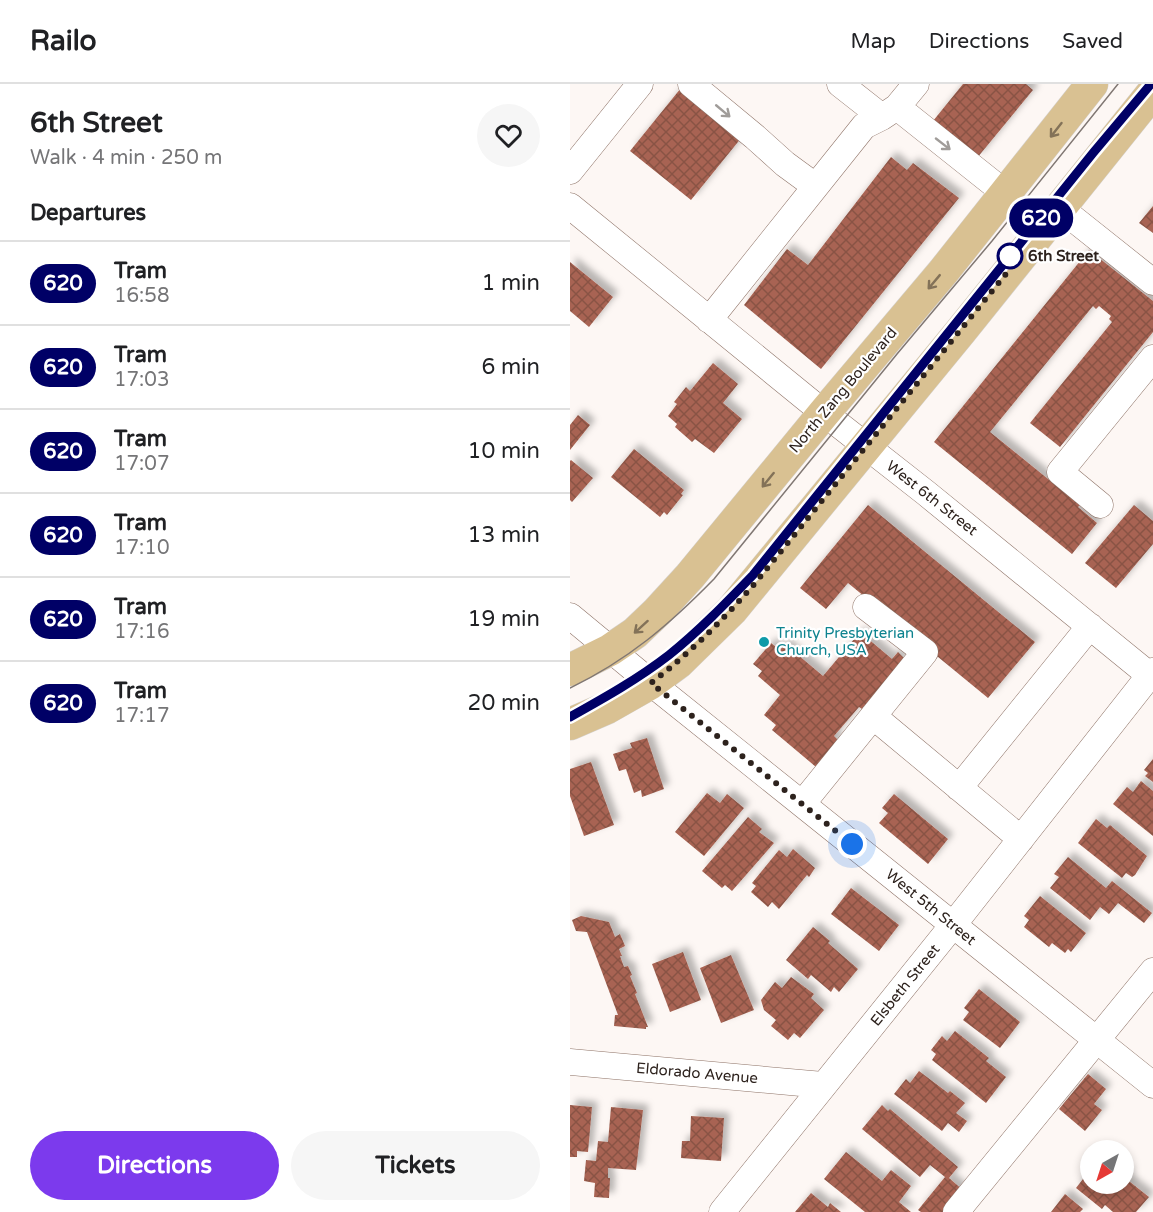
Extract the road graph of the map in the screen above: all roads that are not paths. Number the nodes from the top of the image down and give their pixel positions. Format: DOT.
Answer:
graph roads {
  1 [pos="640,84"];
  2 [pos="691,84"];
  3 [pos="840,84"];
  4 [pos="916,84"];
  5 [pos="1092,84"];
  6 [pos="1153,92"];
  7 [pos="890,112"];
  8 [pos="570,171"];
  9 [pos="815,186"];
  10 [pos="1005,193"];
  11 [pos="570,206"];
  12 [pos="1059,207"];
  13 [pos="1153,282"];
  14 [pos="709,320"];
  15 [pos="1153,358"];
  16 [pos="824,413"];
  17 [pos="866,447"];
  18 [pos="1100,505"];
  19 [pos="866,607"];
  20 [pos="570,616"];
  21 [pos="1090,626"];
  22 [pos="610,650"];
  23 [pos="570,670"];
  24 [pos="1152,675"];
  25 [pos="651,683"];
  26 [pos="873,716"];
  27 [pos="570,724"];
  28 [pos="959,788"];
  29 [pos="802,804"];
  30 [pos="1021,838"];
  31 [pos="953,925"];
  32 [pos="1153,972"];
  33 [pos="1096,1040"];
  34 [pos="570,1062"];
  35 [pos="823,1085"];
  36 [pos="1153,1085"];
  37 [pos="722,1212"];
  38 [pos="956,1212"];
  1 -- 8 [label="street"];
  2 -- 9 [label="street, one-way"];
  3 -- 7 [label="street"];
  4 -- 7 [label="street"];
  5 -- 10 [label="main road, North Zang Boulevard, one-way"];
  6 -- 12 [label="main road"];
  7 -- 9 [label="street"];
  7 -- 10 [label="street, one-way"];
  9 -- 14 [label="street"];
  10 -- 16 [label="main road, North Zang Boulevard, one-way"];
  11 -- 14 [label="street, West 6th Street"];
  12 -- 13 [label="street"];
  12 -- 17 [label="main road"];
  14 -- 16 [label="street, West 6th Street"];
  15 -- 18 [label="street"];
  16 -- 17 [label="street, West 6th Street"];
  16 -- 22 [label="main road, North Zang Boulevard, one-way"];
  17 -- 21 [label="street, West 6th Street"];
  17 -- 25 [label="main road"];
  19 -- 26 [label="street"];
  20 -- 22 [label="street, West 5th Street"];
  21 -- 24 [label="street, West 6th Street"];
  21 -- 28 [label="street"];
  22 -- 23 [label="main road, North Zang Boulevard"];
  22 -- 25 [label="street, West 5th Street"];
  24 -- 30 [label="street, Elsbeth Street"];
  25 -- 27 [label="main road"];
  25 -- 29 [label="street, West 5th Street"];
  26 -- 28 [label="street"];
  26 -- 29 [label="street"];
  28 -- 30 [label="street"];
  29 -- 31 [label="street, West 5th Street"];
  30 -- 31 [label="street, Elsbeth Street"];
  31 -- 33 [label="street, West 5th Street"];
  31 -- 35 [label="street, Elsbeth Street"];
  32 -- 33 [label="street"];
  33 -- 36 [label="street, West 5th Street"];
  33 -- 38 [label="street"];
  34 -- 35 [label="street, Eldorado Avenue"];
  35 -- 37 [label="street, Elsbeth Street"];
}
